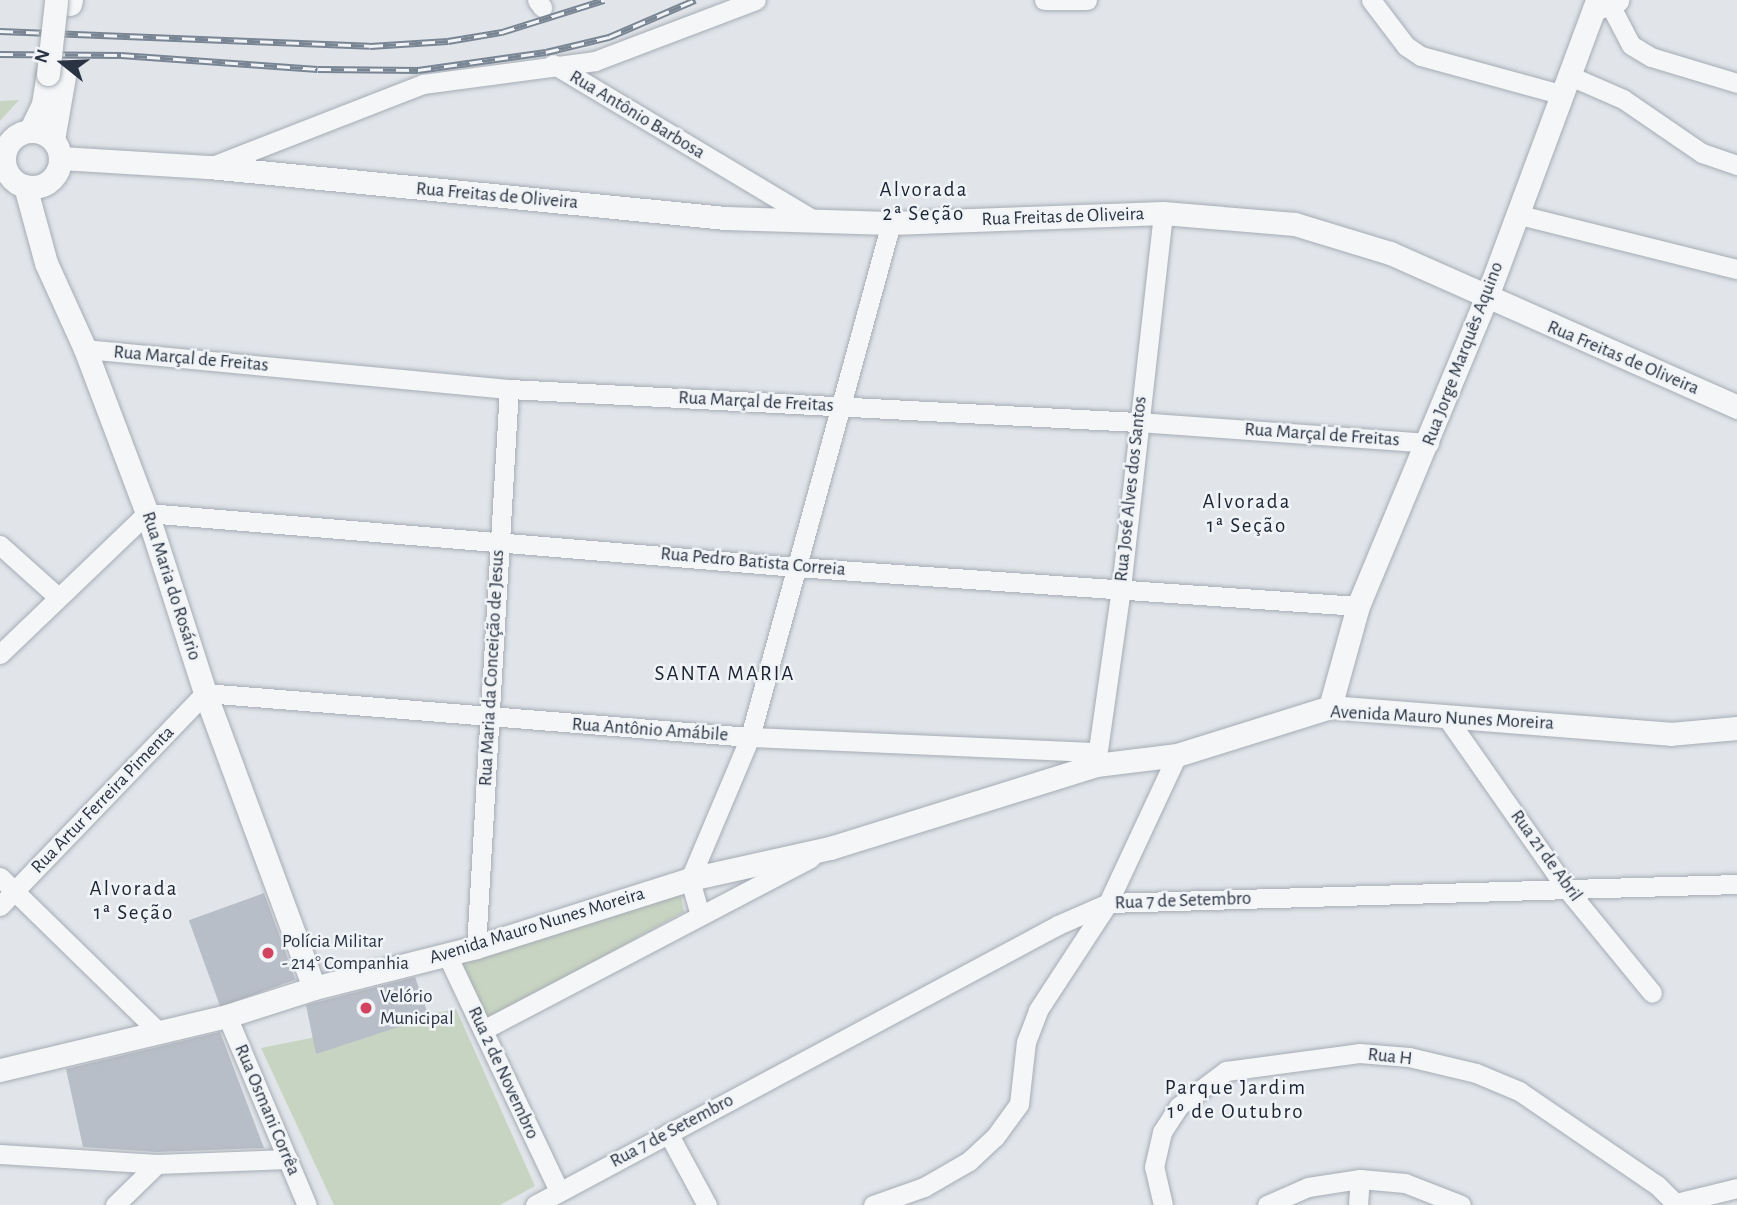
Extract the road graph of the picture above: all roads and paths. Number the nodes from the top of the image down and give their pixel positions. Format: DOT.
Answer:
graph roads {
  1 [pos="757,0"];
  2 [pos="1044,0"];
  3 [pos="1087,0"];
  4 [pos="1371,0"];
  5 [pos="63,1"];
  6 [pos="1604,3"];
  7 [pos="553,64"];
  8 [pos="56,75"];
  9 [pos="1737,82"];
  10 [pos="1564,85"];
  11 [pos="30,131"];
  12 [pos="57,149"];
  13 [pos="1737,165"];
  14 [pos="209,167"];
  15 [pos="4,174"];
  16 [pos="25,186"];
  17 [pos="1163,213"];
  18 [pos="1516,214"];
  19 [pos="815,221"];
  20 [pos="891,223"];
  21 [pos="1737,269"];
  22 [pos="1486,299"];
  23 [pos="85,349"];
  24 [pos="509,389"];
  25 [pos="841,406"];
  26 [pos="1737,407"];
  27 [pos="1137,422"];
  28 [pos="1429,443"];
  29 [pos="147,513"];
  30 [pos="499,540"];
  31 [pos="0,545"];
  32 [pos="796,567"];
  33 [pos="1121,588"];
  34 [pos="58,597"];
  35 [pos="1358,606"];
  36 [pos="0,654"];
  37 [pos="205,693"];
  38 [pos="1330,708"];
  39 [pos="1445,715"];
  40 [pos="489,719"];
  41 [pos="1737,728"];
  42 [pos="750,737"];
  43 [pos="1177,755"];
  44 [pos="1096,758"];
  45 [pos="831,848"];
  46 [pos="0,877"];
  47 [pos="690,879"];
  48 [pos="1737,884"];
  49 [pos="1567,889"];
  50 [pos="15,891"];
  51 [pos="1108,903"];
  52 [pos="0,906"];
  53 [pos="700,915"];
  54 [pos="476,947"];
  55 [pos="447,955"];
  56 [pos="314,988"];
  57 [pos="1652,993"];
  58 [pos="227,1016"];
  59 [pos="158,1030"];
  60 [pos="483,1030"];
  61 [pos="0,1070"];
  62 [pos="668,1133"];
  63 [pos="0,1154"];
  64 [pos="288,1159"];
  65 [pos="157,1164"];
  66 [pos="1360,1180"];
  67 [pos="1737,1188"];
  68 [pos="559,1191"];
  69 [pos="1676,1204"];
  70 [pos="115,1205"];
  71 [pos="307,1205"];
  72 [pos="535,1205"];
  73 [pos="707,1205"];
  74 [pos="873,1205"];
  75 [pos="1163,1205"];
  76 [pos="1267,1205"];
  77 [pos="1358,1205"];
  78 [pos="1461,1205"];
  1 -- 7 [label="street"];
  2 -- 3 [label="street"];
  4 -- 10 [label="street"];
  5 -- 8 [label="street, bridge"];
  6 -- 9 [label="street"];
  6 -- 10 [label="street, Rua Jorge Marquês Aquino"];
  7 -- 14 [label="street, Rua Antônio Barbosa"];
  7 -- 19 [label="street, Rua Antônio Barbosa"];
  8 -- 11 [label="street"];
  8 -- 12 [label="street"];
  10 -- 13 [label="street"];
  10 -- 18 [label="street, Rua Jorge Marquês Aquino"];
  11 -- 12 [label="street"];
  11 -- 15 [label="street"];
  12 -- 14 [label="street, Rua Freitas de Oliveira"];
  12 -- 16 [label="street"];
  14 -- 19 [label="street, Rua Freitas de Oliveira"];
  15 -- 16 [label="street"];
  16 -- 23 [label="street, Rua Maria do Rosário"];
  17 -- 20 [label="street, Rua Freitas de Oliveira"];
  17 -- 22 [label="street, Rua Freitas de Oliveira"];
  17 -- 27 [label="street, Rua José Alves dos Santos"];
  18 -- 21 [label="street"];
  18 -- 22 [label="street, Rua Jorge Marquês Aquino"];
  19 -- 20 [label="street, Rua Freitas de Oliveira"];
  20 -- 25 [label="street"];
  22 -- 26 [label="street, Rua Freitas de Oliveira"];
  22 -- 28 [label="street, Rua Jorge Marquês Aquino"];
  23 -- 24 [label="street, Rua Marçal de Freitas"];
  23 -- 29 [label="street, Rua Maria do Rosário"];
  24 -- 25 [label="street, Rua Marçal de Freitas"];
  24 -- 30 [label="street, Rua Maria da Conceição de Jesus"];
  25 -- 27 [label="street, Rua Marçal de Freitas"];
  25 -- 32 [label="street"];
  27 -- 28 [label="street, Rua Marçal de Freitas"];
  27 -- 33 [label="street, Rua José Alves dos Santos"];
  28 -- 35 [label="street, Rua Jorge Marquês Aquino"];
  29 -- 30 [label="street, Rua Pedro Batista Correia"];
  29 -- 34 [label="street"];
  29 -- 37 [label="street, Rua Maria do Rosário"];
  30 -- 32 [label="street, Rua Pedro Batista Correia"];
  30 -- 40 [label="street, Rua Maria da Conceição de Jesus"];
  31 -- 34 [label="street"];
  32 -- 33 [label="street, Rua Pedro Batista Correia"];
  32 -- 42 [label="street"];
  33 -- 35 [label="street, Rua Pedro Batista Correia"];
  33 -- 44 [label="street, Rua José Alves dos Santos"];
  34 -- 36 [label="street"];
  35 -- 38 [label="street, Rua Jorge Marquês Aquino"];
  37 -- 40 [label="street, Rua Antônio Amábile"];
  37 -- 50 [label="street, Rua Artur Ferreira Pimenta"];
  37 -- 56 [label="street, Rua Maria do Rosário"];
  38 -- 39 [label="street, Avenida Mauro Nunes Moreira"];
  38 -- 43 [label="street, Avenida Mauro Nunes Moreira"];
  39 -- 41 [label="street, Avenida Mauro Nunes Moreira"];
  39 -- 49 [label="street, Rua 21 de Abril"];
  40 -- 42 [label="street, Rua Antônio Amábile"];
  40 -- 54 [label="street, Rua Maria da Conceição de Jesus"];
  42 -- 44 [label="street, Rua Antônio Amábile"];
  42 -- 47 [label="street"];
  43 -- 44 [label="street, Avenida Mauro Nunes Moreira"];
  43 -- 51 [label="street"];
  44 -- 45 [label="street, Avenida Mauro Nunes Moreira"];
  45 -- 47 [label="street, Avenida Mauro Nunes Moreira"];
  45 -- 53 [label="street, Avenida Mauro Nunes Moreira"];
  46 -- 50 [label="street"];
  47 -- 53 [label="street"];
  47 -- 54 [label="street, Avenida Mauro Nunes Moreira"];
  48 -- 49 [label="street, Rua 7 de Setembro"];
  49 -- 51 [label="street, Rua 7 de Setembro"];
  49 -- 57 [label="street, Rua 21 de Abril"];
  50 -- 52 [label="street, Rua Artur Ferreira Pimenta"];
  50 -- 59 [label="street"];
  51 -- 62 [label="street, Rua 7 de Setembro"];
  51 -- 74 [label="street"];
  53 -- 60 [label="street, Avenida Mauro Nunes Moreira"];
  54 -- 55 [label="street, Avenida Mauro Nunes Moreira"];
  55 -- 56 [label="street, Avenida Mauro Nunes Moreira"];
  55 -- 60 [label="street, Rua 2 de Novembro"];
  56 -- 58 [label="street, Avenida Mauro Nunes Moreira"];
  58 -- 59 [label="street, Avenida Mauro Nunes Moreira"];
  58 -- 64 [label="street, Rua Osmani Corrêa"];
  59 -- 61 [label="street, Avenida Mauro Nunes Moreira"];
  60 -- 68 [label="street, Rua 2 de Novembro"];
  62 -- 68 [label="street, Rua 7 de Setembro"];
  62 -- 73 [label="street"];
  63 -- 65 [label="street"];
  64 -- 65 [label="street"];
  64 -- 71 [label="street, Rua Osmani Corrêa"];
  65 -- 70 [label="street"];
  66 -- 76 [label="street"];
  66 -- 77 [label="street"];
  66 -- 78 [label="street"];
  67 -- 69 [label="street"];
  68 -- 72 [label="street, Rua 7 de Setembro"];
  69 -- 75 [label="street, Rua H"];
}
